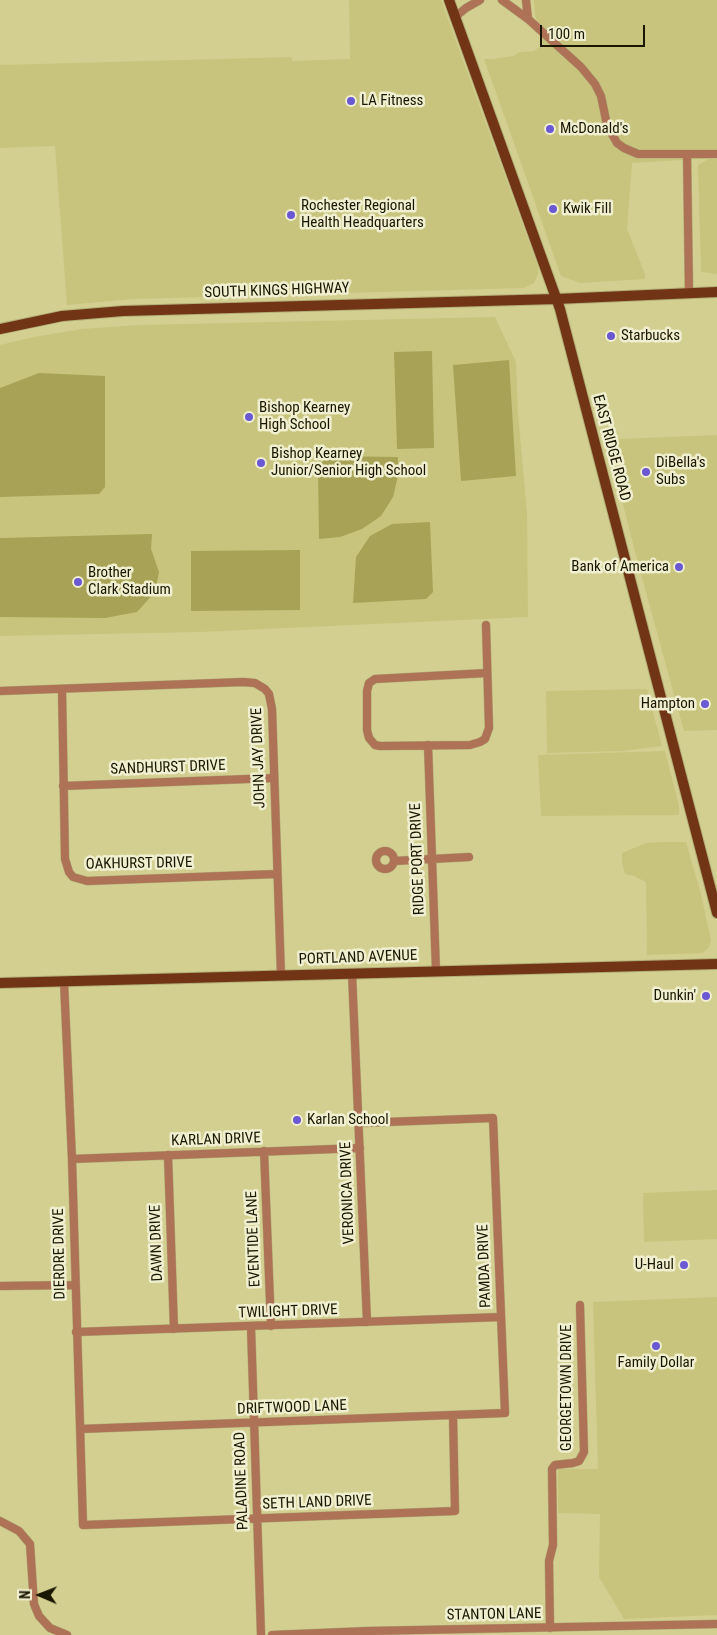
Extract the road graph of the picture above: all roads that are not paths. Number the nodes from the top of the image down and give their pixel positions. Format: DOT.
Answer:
graph roads {
  1 [pos="449,0"];
  2 [pos="480,0"];
  3 [pos="502,0"];
  4 [pos="526,0"];
  5 [pos="455,17"];
  6 [pos="528,20"];
  7 [pos="688,154"];
  8 [pos="717,154"];
  9 [pos="717,292"];
  10 [pos="689,293"];
  11 [pos="556,299"];
  12 [pos="0,329"];
  13 [pos="486,625"];
  14 [pos="487,673"];
  15 [pos="62,688"];
  16 [pos="0,691"];
  17 [pos="428,745"];
  18 [pos="274,778"];
  19 [pos="63,786"];
  20 [pos="469,857"];
  21 [pos="432,858"];
  22 [pos="394,861"];
  23 [pos="277,874"];
  24 [pos="717,913"];
  25 [pos="717,964"];
  26 [pos="436,971"];
  27 [pos="352,973"];
  28 [pos="280,975"];
  29 [pos="64,982"];
  30 [pos="0,983"];
  31 [pos="359,1124"];
  32 [pos="360,1148"];
  33 [pos="264,1152"];
  34 [pos="168,1155"];
  35 [pos="72,1159"];
  36 [pos="75,1285"];
  37 [pos="0,1286"];
  38 [pos="580,1305"];
  39 [pos="501,1317"];
  40 [pos="367,1322"];
  41 [pos="271,1326"];
  42 [pos="251,1327"];
  43 [pos="174,1329"];
  44 [pos="76,1332"];
  45 [pos="505,1413"];
  46 [pos="453,1415"];
  47 [pos="254,1423"];
  48 [pos="80,1429"];
  49 [pos="257,1519"];
  50 [pos="0,1520"];
  51 [pos="83,1526"];
  52 [pos="717,1624"];
  53 [pos="550,1628"];
  54 [pos="368,1633"];
  55 [pos="67,1635"];
  56 [pos="261,1635"];
  57 [pos="272,1635"];
  1 -- 5 [label="main road, EAST RIDGE ROAD"];
  2 -- 5 [label="street"];
  3 -- 6 [label="street"];
  4 -- 6 [label="street"];
  5 -- 11 [label="main road, EAST RIDGE ROAD"];
  6 -- 7 [label="street"];
  7 -- 8 [label="street"];
  7 -- 10 [label="street"];
  9 -- 10 [label="main road, SOUTH KINGS HIGHWAY"];
  10 -- 11 [label="main road, SOUTH KINGS HIGHWAY"];
  11 -- 12 [label="main road, SOUTH KINGS HIGHWAY"];
  11 -- 24 [label="main road, EAST RIDGE ROAD"];
  13 -- 14 [label="street"];
  14 -- 17 [label="street"];
  14 -- 17 [label="street"];
  15 -- 16 [label="street, JOHN JAY DRIVE"];
  15 -- 18 [label="street, JOHN JAY DRIVE"];
  15 -- 19 [label="street, OAKHURST DRIVE"];
  17 -- 21 [label="street, RIDGE PORT DRIVE"];
  18 -- 19 [label="street, SANDHURST DRIVE"];
  18 -- 23 [label="street, JOHN JAY DRIVE"];
  19 -- 23 [label="street, OAKHURST DRIVE"];
  20 -- 21 [label="street"];
  21 -- 22 [label="street"];
  21 -- 26 [label="street, RIDGE PORT DRIVE"];
  23 -- 28 [label="street, JOHN JAY DRIVE"];
  25 -- 26 [label="main road, PORTLAND AVENUE"];
  26 -- 27 [label="main road, PORTLAND AVENUE"];
  27 -- 28 [label="main road, PORTLAND AVENUE"];
  27 -- 31 [label="street, VERONICA DRIVE"];
  28 -- 29 [label="main road, PORTLAND AVENUE"];
  29 -- 30 [label="main road, PORTLAND AVENUE"];
  29 -- 35 [label="street, DIERDRE DRIVE"];
  31 -- 32 [label="street, VERONICA DRIVE"];
  31 -- 39 [label="street, PAMDA DRIVE"];
  32 -- 33 [label="street, KARLAN DRIVE"];
  32 -- 40 [label="street, VERONICA DRIVE"];
  33 -- 34 [label="street, KARLAN DRIVE"];
  33 -- 41 [label="street, EVENTIDE LANE"];
  34 -- 35 [label="street, KARLAN DRIVE"];
  34 -- 43 [label="street, DAWN DRIVE"];
  35 -- 36 [label="street, DIERDRE DRIVE"];
  36 -- 37 [label="street"];
  36 -- 44 [label="street, DIERDRE DRIVE"];
  38 -- 53 [label="street, GEORGETOWN DRIVE"];
  39 -- 40 [label="street, TWILIGHT DRIVE"];
  39 -- 45 [label="street, PAMDA DRIVE"];
  40 -- 41 [label="street, TWILIGHT DRIVE"];
  41 -- 42 [label="street, TWILIGHT DRIVE"];
  42 -- 43 [label="street, TWILIGHT DRIVE"];
  42 -- 47 [label="street, PALADINE ROAD"];
  43 -- 44 [label="street, TWILIGHT DRIVE"];
  44 -- 48 [label="street, DIERDRE DRIVE"];
  45 -- 46 [label="street, DRIFTWOOD LANE"];
  46 -- 47 [label="street, DRIFTWOOD LANE"];
  46 -- 49 [label="street, SETH LAND DRIVE"];
  47 -- 48 [label="street, DRIFTWOOD LANE"];
  47 -- 49 [label="street, PALADINE ROAD"];
  48 -- 51 [label="street, DIERDRE DRIVE"];
  49 -- 51 [label="street, SETH LAND DRIVE"];
  49 -- 56 [label="street, PALADINE ROAD"];
  50 -- 55 [label="street"];
  52 -- 53 [label="street, STANTON LANE"];
  53 -- 54 [label="street, STANTON LANE"];
  54 -- 57 [label="street, STANTON LANE"];
}
